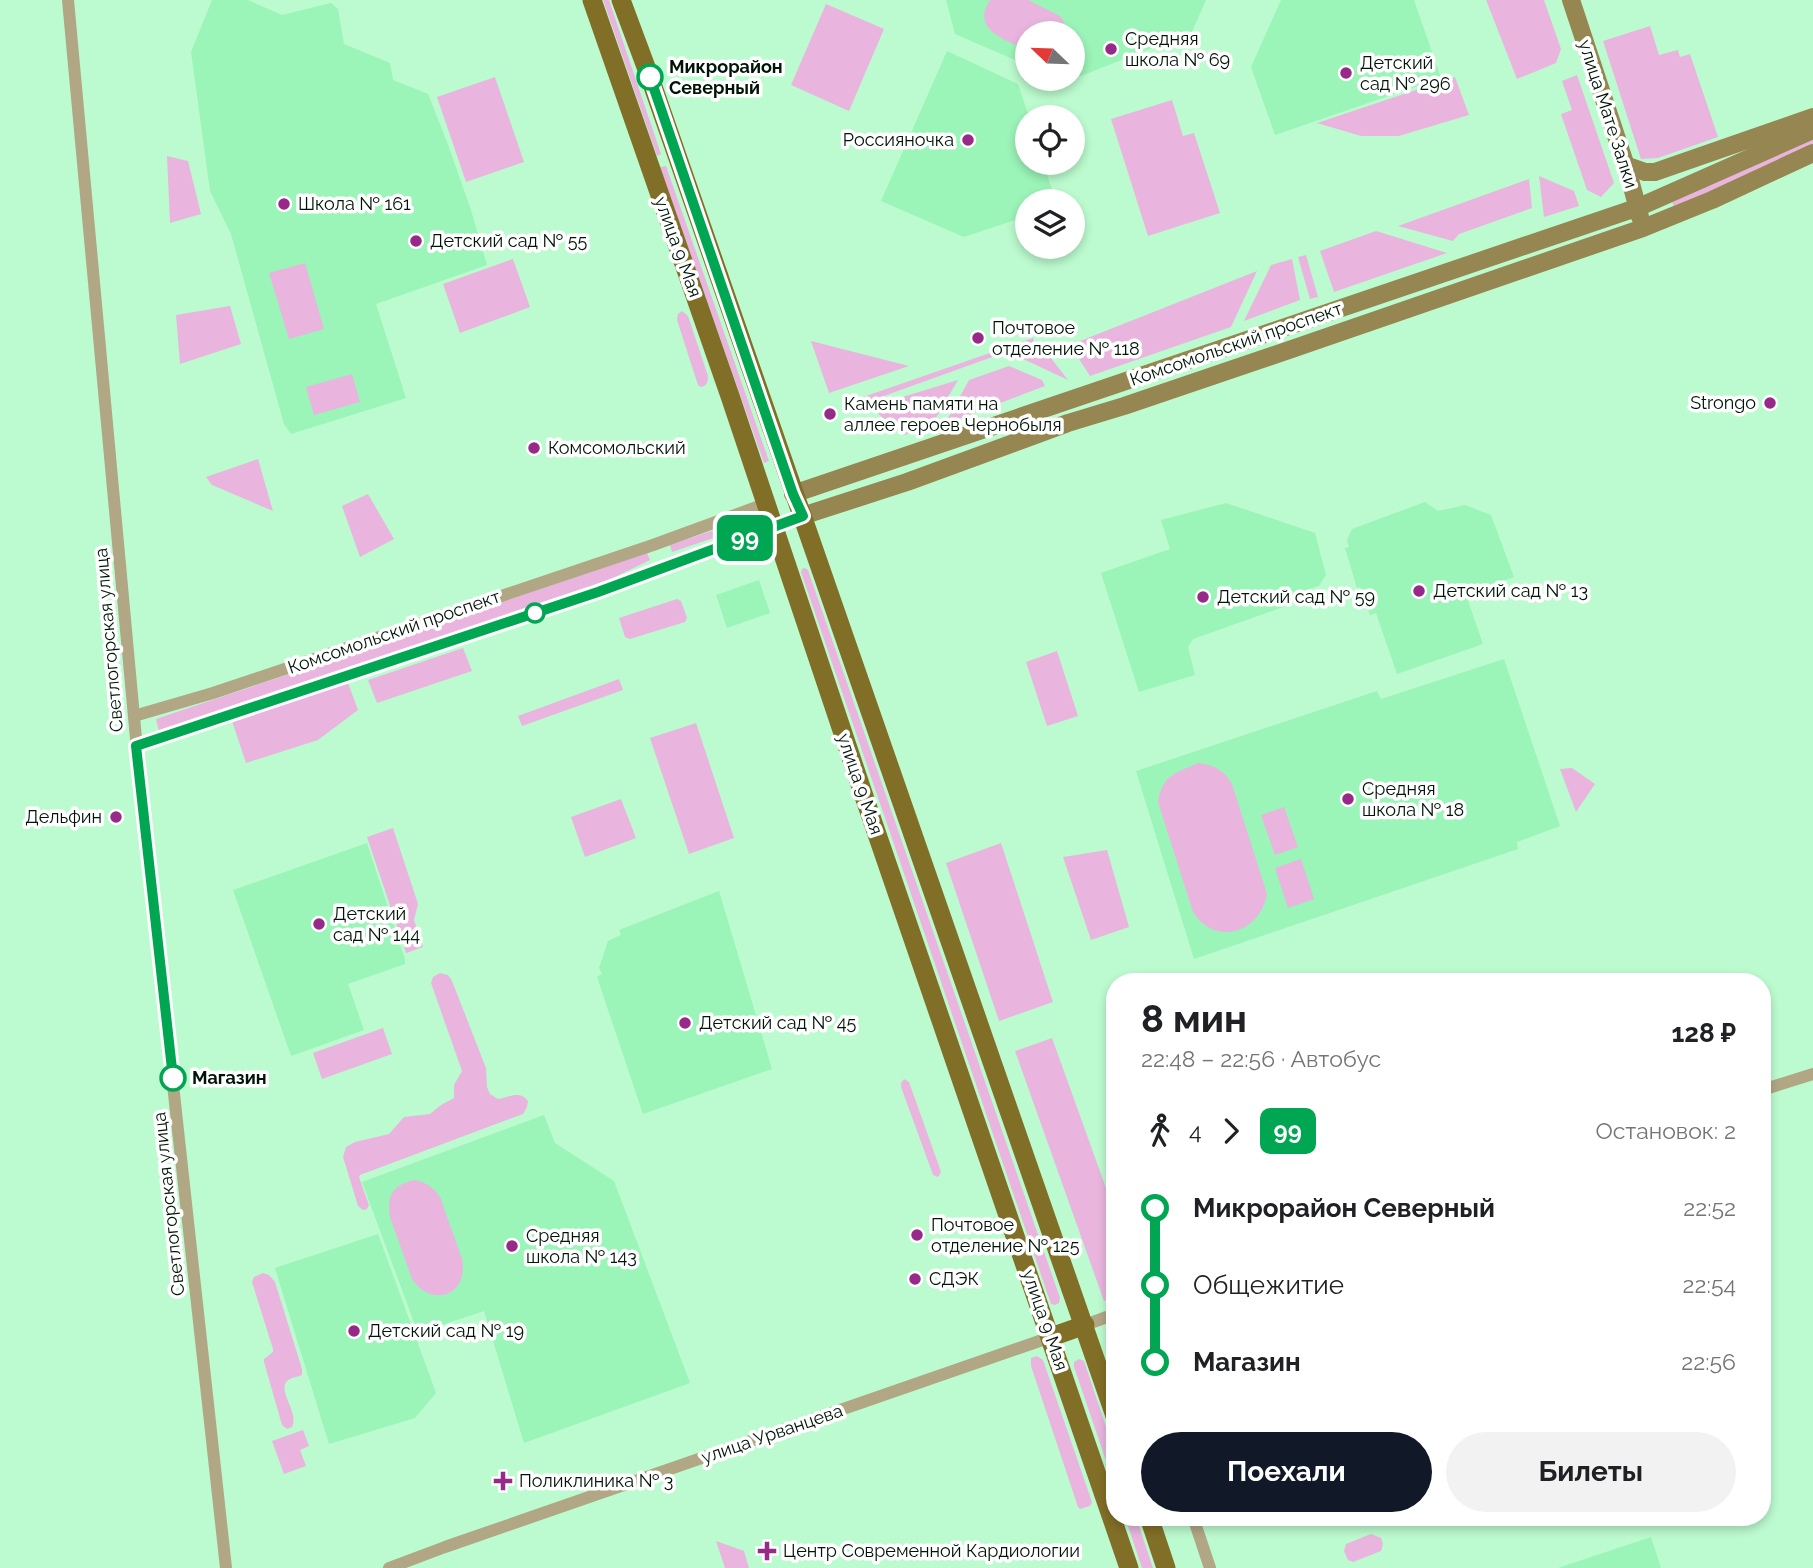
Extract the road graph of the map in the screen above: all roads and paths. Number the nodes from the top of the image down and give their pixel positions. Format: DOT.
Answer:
graph roads {
  1 [pos="68,0"];
  2 [pos="592,0"];
  3 [pos="621,0"];
  4 [pos="1571,0"];
  5 [pos="1813,117"];
  6 [pos="1813,130"];
  7 [pos="1813,153"];
  8 [pos="1625,165"];
  9 [pos="1639,207"];
  10 [pos="1643,228"];
  11 [pos="1281,329"];
  12 [pos="1289,350"];
  13 [pos="793,494"];
  14 [pos="765,504"];
  15 [pos="803,516"];
  16 [pos="773,527"];
  17 [pos="653,545"];
  18 [pos="662,568"];
  19 [pos="134,716"];
  20 [pos="136,746"];
  21 [pos="1813,1074"];
  22 [pos="1771,1087"];
  23 [pos="1106,1317"];
  24 [pos="1084,1325"];
  25 [pos="1051,1337"];
  26 [pos="1106,1390"];
  27 [pos="1106,1500"];
  28 [pos="1115,1526"];
  29 [pos="1152,1526"];
  30 [pos="1196,1526"];
  31 [pos="226,1568"];
  32 [pos="389,1568"];
  33 [pos="1129,1568"];
  34 [pos="1166,1568"];
  35 [pos="1210,1568"];
  1 -- 19 [label="street, Светлогорская улица"];
  2 -- 14 [label="main road, улица 9 Мая"];
  3 -- 13 [label="main road, улица 9 Мая"];
  4 -- 8 [label="main road, улица Мате Залки"];
  5 -- 8 [label="main road"];
  6 -- 9 [label="main road, Комсомольский проспект"];
  7 -- 10 [label="main road, Комсомольский проспект"];
  8 -- 9 [label="main road, улица Мате Залки"];
  9 -- 10 [label="main road, улица Мате Залки"];
  9 -- 11 [label="main road, Комсомольский проспект"];
  10 -- 12 [label="main road, Комсомольский проспект"];
  11 -- 12 [label="main road"];
  11 -- 13 [label="main road, Комсомольский проспект"];
  12 -- 15 [label="main road, Комсомольский проспект"];
  13 -- 14 [label="main road, Комсомольский проспект"];
  13 -- 15 [label="main road, улица 9 Мая"];
  14 -- 16 [label="main road, улица 9 Мая"];
  14 -- 17 [label="street, Комсомольский проспект"];
  15 -- 16 [label="main road, Комсомольский проспект"];
  15 -- 24 [label="main road, улица 9 Мая"];
  16 -- 18 [label="street, Комсомольский проспект"];
  16 -- 25 [label="main road, улица 9 Мая"];
  17 -- 18 [label="street"];
  17 -- 19 [label="street, Комсомольский проспект"];
  18 -- 20 [label="street, Комсомольский проспект"];
  19 -- 20 [label="street, Светлогорская улица"];
  20 -- 31 [label="street, Светлогорская улица"];
  21 -- 22 [label="street"];
  23 -- 24 [label="street, улица Урванцева"];
  24 -- 25 [label="main road, улица Урванцева"];
  24 -- 26 [label="main road, улица 9 Мая"];
  25 -- 27 [label="main road, улица 9 Мая"];
  25 -- 32 [label="street, улица Урванцева"];
  28 -- 33 [label="main road, улица 9 Мая"];
  29 -- 34 [label="main road"];
  30 -- 35 [label="street"];
}
